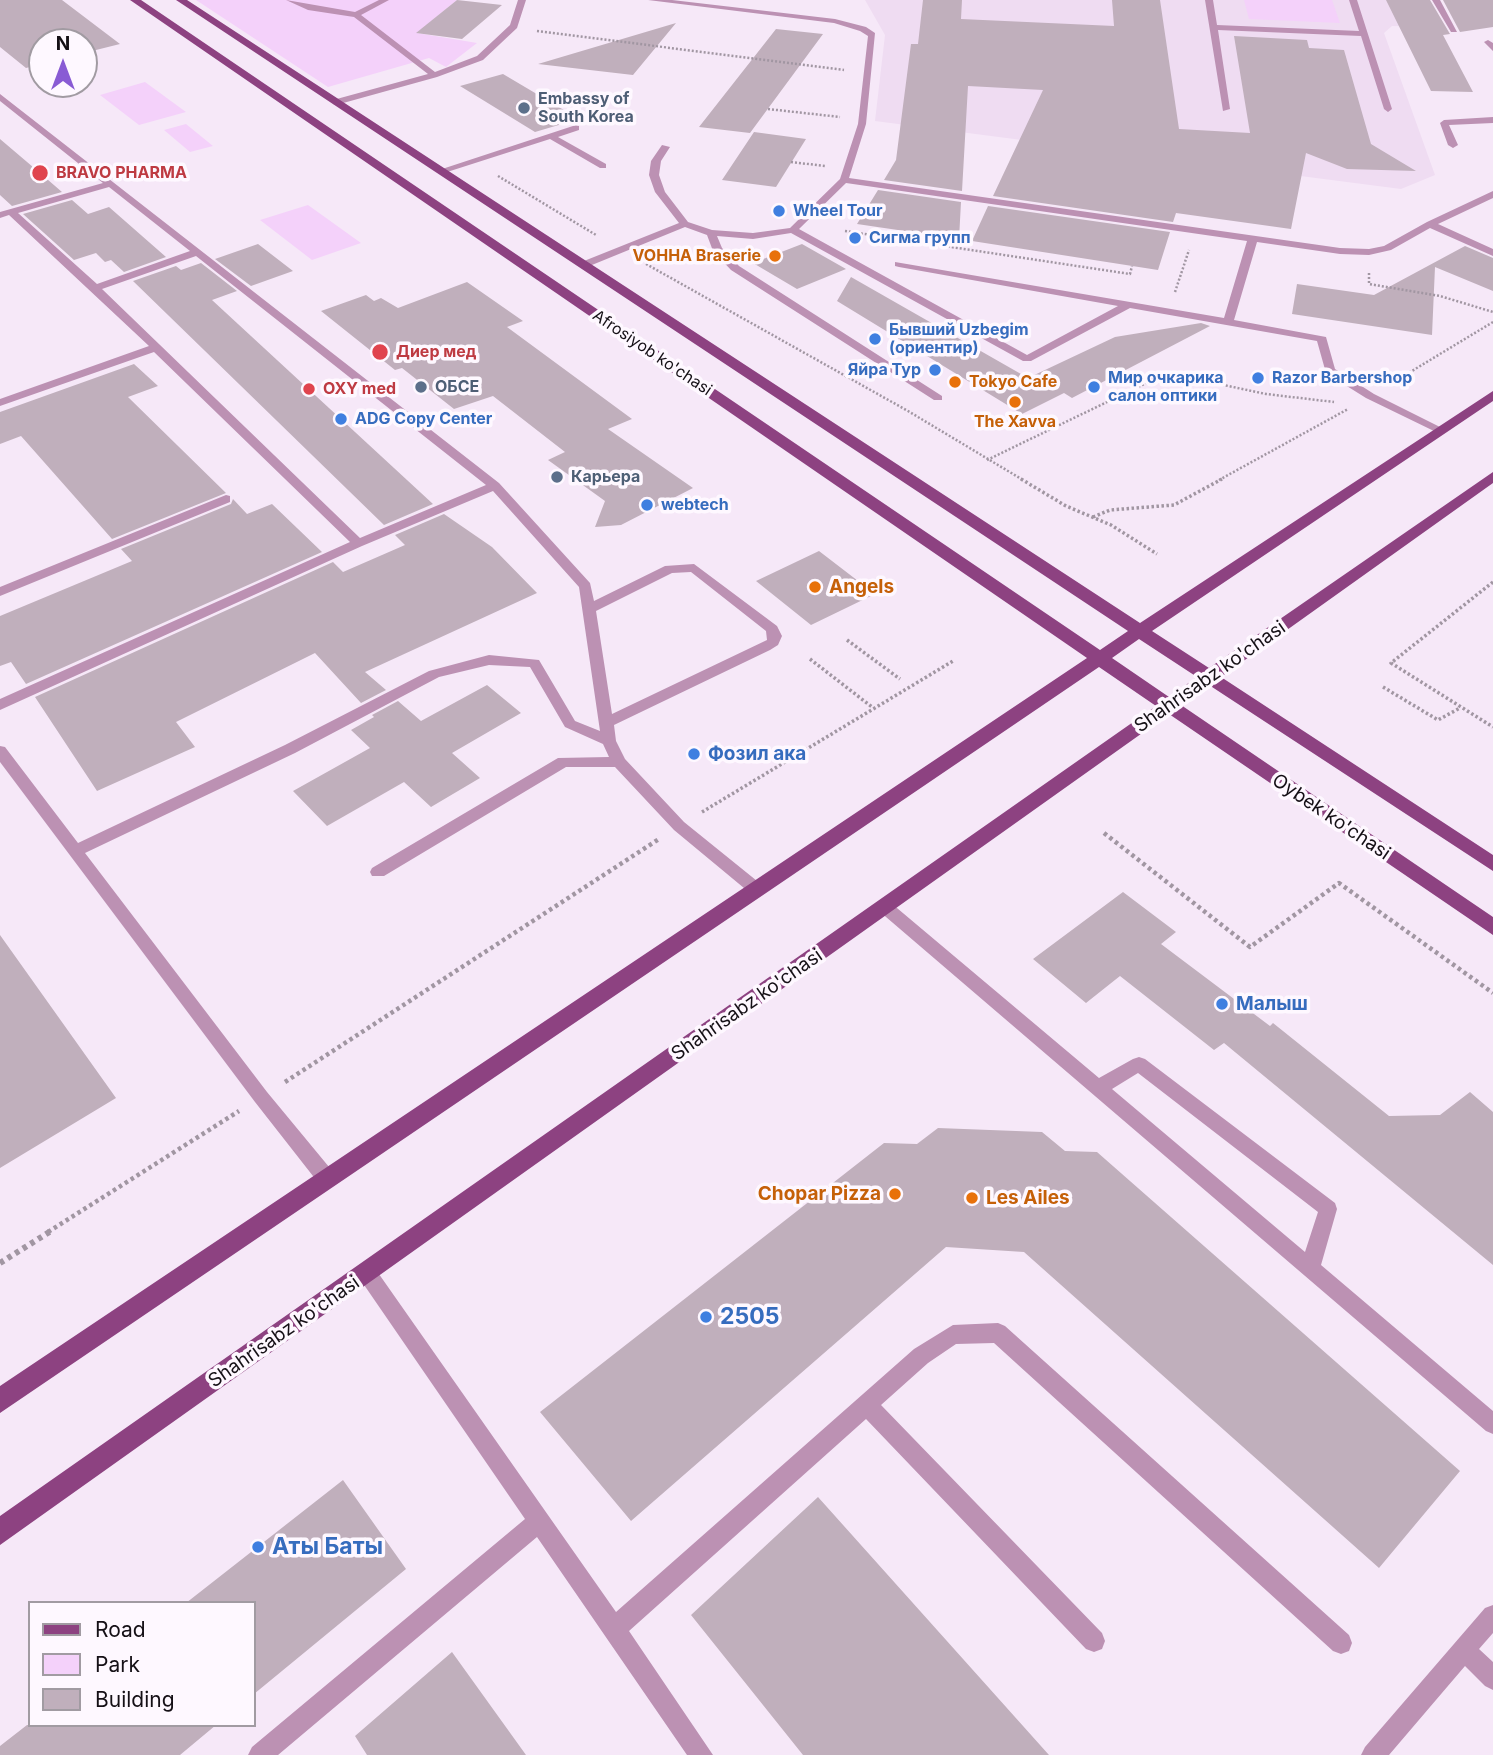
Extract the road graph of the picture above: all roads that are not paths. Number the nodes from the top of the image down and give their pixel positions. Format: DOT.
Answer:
graph roads {
  1 [pos="135,0"];
  2 [pos="181,0"];
  3 [pos="290,0"];
  4 [pos="385,0"];
  5 [pos="522,0"];
  6 [pos="652,0"];
  7 [pos="1209,0"];
  8 [pos="1353,0"];
  9 [pos="1436,0"];
  10 [pos="356,15"];
  11 [pos="1213,27"];
  12 [pos="1454,30"];
  13 [pos="1364,34"];
  14 [pos="434,75"];
  15 [pos="0,97"];
  16 [pos="336,102"];
  17 [pos="1388,109"];
  18 [pos="1226,110"];
  19 [pos="1493,120"];
  20 [pos="576,128"];
  21 [pos="551,136"];
  22 [pos="1453,145"];
  23 [pos="665,147"];
  24 [pos="603,166"];
  25 [pos="441,171"];
  26 [pos="844,180"];
  27 [pos="110,184"];
  28 [pos="1493,194"];
  29 [pos="5,213"];
  30 [pos="685,224"];
  31 [pos="1430,224"];
  32 [pos="793,230"];
  33 [pos="711,233"];
  34 [pos="1253,237"];
  35 [pos="197,252"];
  36 [pos="1493,253"];
  37 [pos="899,264"];
  38 [pos="583,265"];
  39 [pos="95,288"];
  40 [pos="1128,304"];
  41 [pos="1228,323"];
  42 [pos="154,348"];
  43 [pos="1493,395"];
  44 [pos="938,398"];
  45 [pos="0,403"];
  46 [pos="1440,430"];
  47 [pos="1493,476"];
  48 [pos="495,486"];
  49 [pos="226,499"];
  50 [pos="358,542"];
  51 [pos="0,592"];
  52 [pos="589,609"];
  53 [pos="1139,630"];
  54 [pos="1098,657"];
  55 [pos="1210,677"];
  56 [pos="0,705"];
  57 [pos="1169,706"];
  58 [pos="607,722"];
  59 [pos="610,741"];
  60 [pos="0,751"];
  61 [pos="619,762"];
  62 [pos="75,851"];
  63 [pos="1493,864"];
  64 [pos="378,872"];
  65 [pos="755,888"];
  66 [pos="885,906"];
  67 [pos="1493,927"];
  68 [pos="1098,1088"];
  69 [pos="327,1179"];
  70 [pos="1310,1268"];
  71 [pos="367,1273"];
  72 [pos="0,1401"];
  73 [pos="866,1404"];
  74 [pos="1493,1424"];
  75 [pos="540,1520"];
  76 [pos="0,1532"];
  77 [pos="1493,1616"];
  78 [pos="614,1629"];
  79 [pos="1094,1641"];
  80 [pos="1340,1643"];
  81 [pos="1464,1650"];
  82 [pos="1493,1678"];
  83 [pos="260,1755"];
  84 [pos="701,1755"];
  85 [pos="1373,1755"];
  1 -- 54 [label="main road, Afrosiyob ko'chasi"];
  2 -- 16 [label="main road, Afrosiyob ko'chasi"];
  3 -- 10 [label="lane"];
  4 -- 10 [label="lane"];
  5 -- 14 [label="lane"];
  6 -- 26 [label="lane"];
  7 -- 11 [label="lane"];
  8 -- 13 [label="lane"];
  9 -- 12 [label="lane"];
  10 -- 14 [label="lane"];
  11 -- 13 [label="lane"];
  11 -- 18 [label="lane"];
  13 -- 17 [label="lane"];
  14 -- 16 [label="lane"];
  15 -- 27 [label="lane"];
  16 -- 25 [label="main road, Afrosiyob ko'chasi"];
  19 -- 22 [label="lane"];
  20 -- 21 [label="lane"];
  21 -- 24 [label="lane"];
  21 -- 25 [label="lane"];
  23 -- 30 [label="lane"];
  25 -- 38 [label="main road, Afrosiyob ko'chasi"];
  26 -- 32 [label="lane"];
  26 -- 34 [label="lane"];
  27 -- 29 [label="lane"];
  27 -- 35 [label="lane"];
  28 -- 31 [label="lane"];
  29 -- 39 [label="lane"];
  30 -- 33 [label="lane"];
  30 -- 38 [label="lane"];
  31 -- 34 [label="lane"];
  31 -- 36 [label="lane"];
  32 -- 33 [label="lane"];
  32 -- 40 [label="lane"];
  33 -- 44 [label="lane"];
  34 -- 41 [label="lane"];
  35 -- 39 [label="lane"];
  35 -- 48 [label="lane"];
  37 -- 40 [label="lane"];
  38 -- 53 [label="main road, Afrosiyob ko'chasi"];
  39 -- 42 [label="lane"];
  40 -- 41 [label="lane"];
  41 -- 46 [label="lane"];
  42 -- 45 [label="lane"];
  42 -- 50 [label="lane"];
  43 -- 46 [label="main road"];
  46 -- 53 [label="main road"];
  47 -- 55 [label="main road, Shahrisabz ko'chasi"];
  48 -- 50 [label="lane"];
  48 -- 52 [label="lane"];
  49 -- 51 [label="lane"];
  50 -- 56 [label="lane"];
  52 -- 58 [label="lane"];
  52 -- 58 [label="lane"];
  53 -- 54 [label="main road"];
  53 -- 55 [label="main road, Afrosiyob ko'chasi"];
  54 -- 57 [label="main road, Afrosiyob ko'chasi"];
  54 -- 65 [label="main road"];
  55 -- 57 [label="main road, Shahrisabz ko'chasi"];
  55 -- 63 [label="main road"];
  57 -- 66 [label="main road, Shahrisabz ko'chasi"];
  57 -- 67 [label="main road, Oybek ko'chasi"];
  58 -- 59 [label="lane"];
  59 -- 61 [label="lane"];
  59 -- 62 [label="lane"];
  60 -- 62 [label="lane"];
  61 -- 64 [label="lane"];
  61 -- 65 [label="lane"];
  62 -- 69 [label="lane"];
  65 -- 69 [label="main road"];
  66 -- 68 [label="lane"];
  66 -- 71 [label="main road, Shahrisabz ko'chasi"];
  68 -- 70 [label="lane"];
  68 -- 70 [label="lane"];
  69 -- 72 [label="main road"];
  70 -- 74 [label="lane"];
  71 -- 75 [label="lane"];
  71 -- 76 [label="main road, Shahrisabz ko'chasi"];
  73 -- 78 [label="lane"];
  73 -- 79 [label="lane"];
  73 -- 80 [label="lane"];
  75 -- 78 [label="lane"];
  75 -- 83 [label="lane"];
  77 -- 81 [label="lane"];
  78 -- 84 [label="lane"];
  81 -- 82 [label="lane"];
  81 -- 85 [label="lane"];
}
